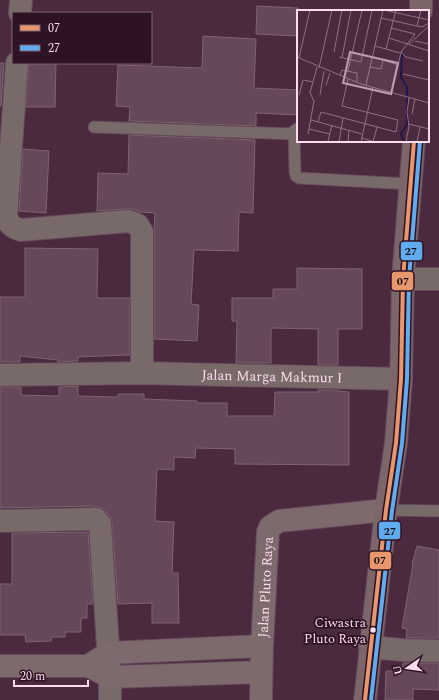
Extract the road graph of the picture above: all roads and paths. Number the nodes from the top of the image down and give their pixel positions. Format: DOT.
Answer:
graph roads {
  1 [pos="21,0"];
  2 [pos="20,12"];
  3 [pos="17,64"];
  4 [pos="94,127"];
  5 [pos="296,131"];
  6 [pos="414,142"];
  7 [pos="410,184"];
  8 [pos="403,279"];
  9 [pos="439,279"];
  10 [pos="142,373"];
  11 [pos="0,375"];
  12 [pos="401,379"];
  13 [pos="386,510"];
  14 [pos="439,511"];
  15 [pos="0,521"];
  16 [pos="262,646"];
  17 [pos="370,647"];
  18 [pos="439,651"];
  19 [pos="108,653"];
  20 [pos="0,666"];
  21 [pos="88,666"];
  22 [pos="260,672"];
  23 [pos="110,677"];
  24 [pos="110,700"];
  25 [pos="261,700"];
  26 [pos="364,700"];
  1 -- 2 [label="street"];
  3 -- 10 [label="street"];
  4 -- 5 [label="lane"];
  5 -- 7 [label="lane"];
  6 -- 7 [label="main road"];
  7 -- 8 [label="main road"];
  8 -- 9 [label="street"];
  8 -- 12 [label="main road"];
  10 -- 11 [label="street, Jalan Marga Makmur I"];
  10 -- 12 [label="street, Jalan Marga Makmur I"];
  12 -- 13 [label="main road"];
  13 -- 14 [label="lane"];
  13 -- 16 [label="street, Jalan Pluto Raya"];
  13 -- 17 [label="main road"];
  15 -- 19 [label="street"];
  16 -- 19 [label="street, Jalan Pluto Raya"];
  16 -- 22 [label="street, Jalan Pluto Raya"];
  17 -- 18 [label="street"];
  17 -- 26 [label="main road"];
  19 -- 21 [label="street"];
  19 -- 23 [label="street"];
  20 -- 21 [label="street"];
  21 -- 23 [label="street"];
  22 -- 23 [label="street"];
  22 -- 25 [label="street, Jalan Pluto Raya"];
  23 -- 24 [label="street"];
}
